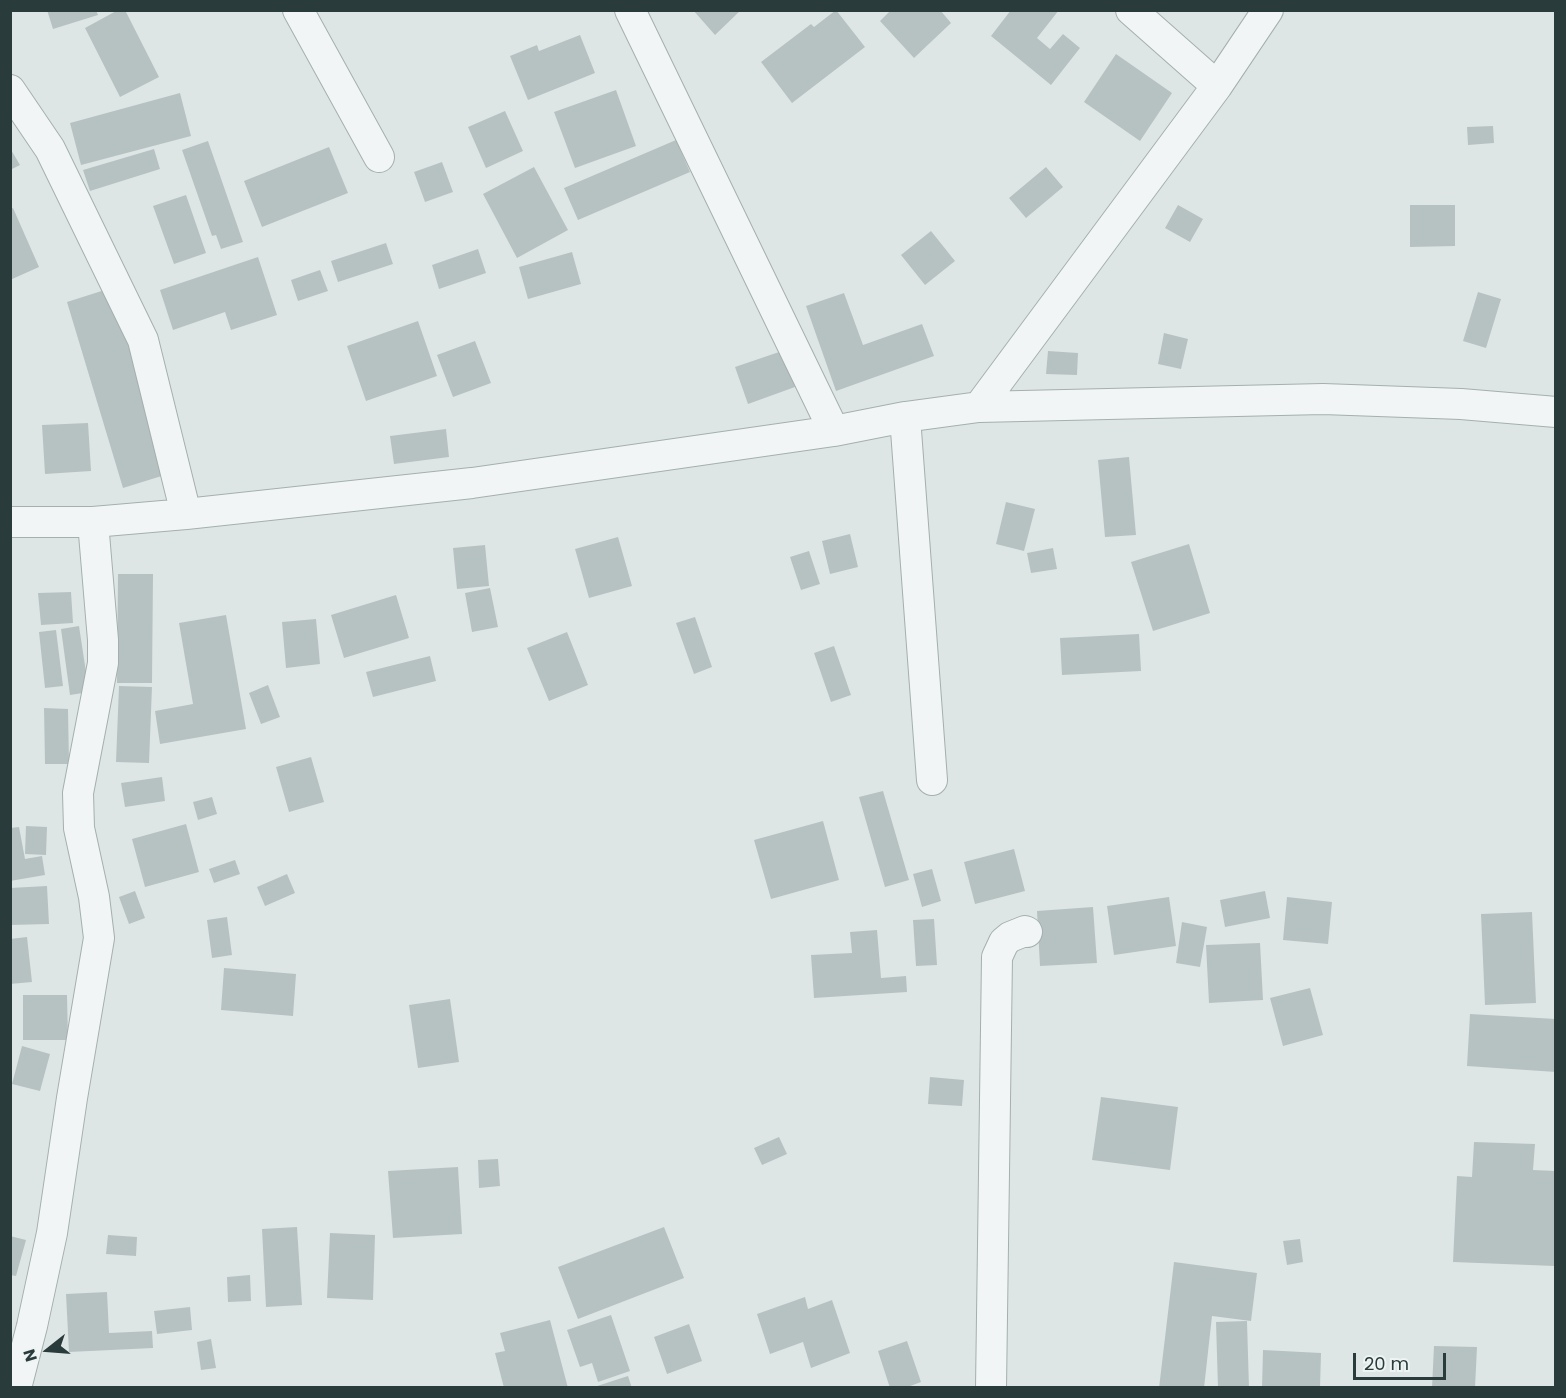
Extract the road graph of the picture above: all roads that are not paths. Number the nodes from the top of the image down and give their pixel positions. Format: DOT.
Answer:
graph roads {
  1 [pos="298,10"];
  2 [pos="630,10"];
  3 [pos="1131,10"];
  4 [pos="1268,10"];
  5 [pos="1217,86"];
  6 [pos="10,90"];
  7 [pos="379,157"];
  8 [pos="979,407"];
  9 [pos="1556,412"];
  10 [pos="905,417"];
  11 [pos="834,431"];
  12 [pos="186,514"];
  13 [pos="10,522"];
  14 [pos="93,522"];
  15 [pos="932,780"];
  16 [pos="1027,932"];
  17 [pos="21,1327"];
  18 [pos="16,1388"];
  19 [pos="991,1388"];
  1 -- 7 [label="street"];
  2 -- 11 [label="street"];
  3 -- 5 [label="street"];
  4 -- 5 [label="street"];
  5 -- 8 [label="street"];
  6 -- 12 [label="street"];
  8 -- 9 [label="street"];
  8 -- 10 [label="street"];
  10 -- 11 [label="street"];
  10 -- 15 [label="street"];
  11 -- 12 [label="street"];
  12 -- 14 [label="street"];
  13 -- 14 [label="street"];
  14 -- 17 [label="street"];
  16 -- 19 [label="street"];
  17 -- 18 [label="street"];
}
